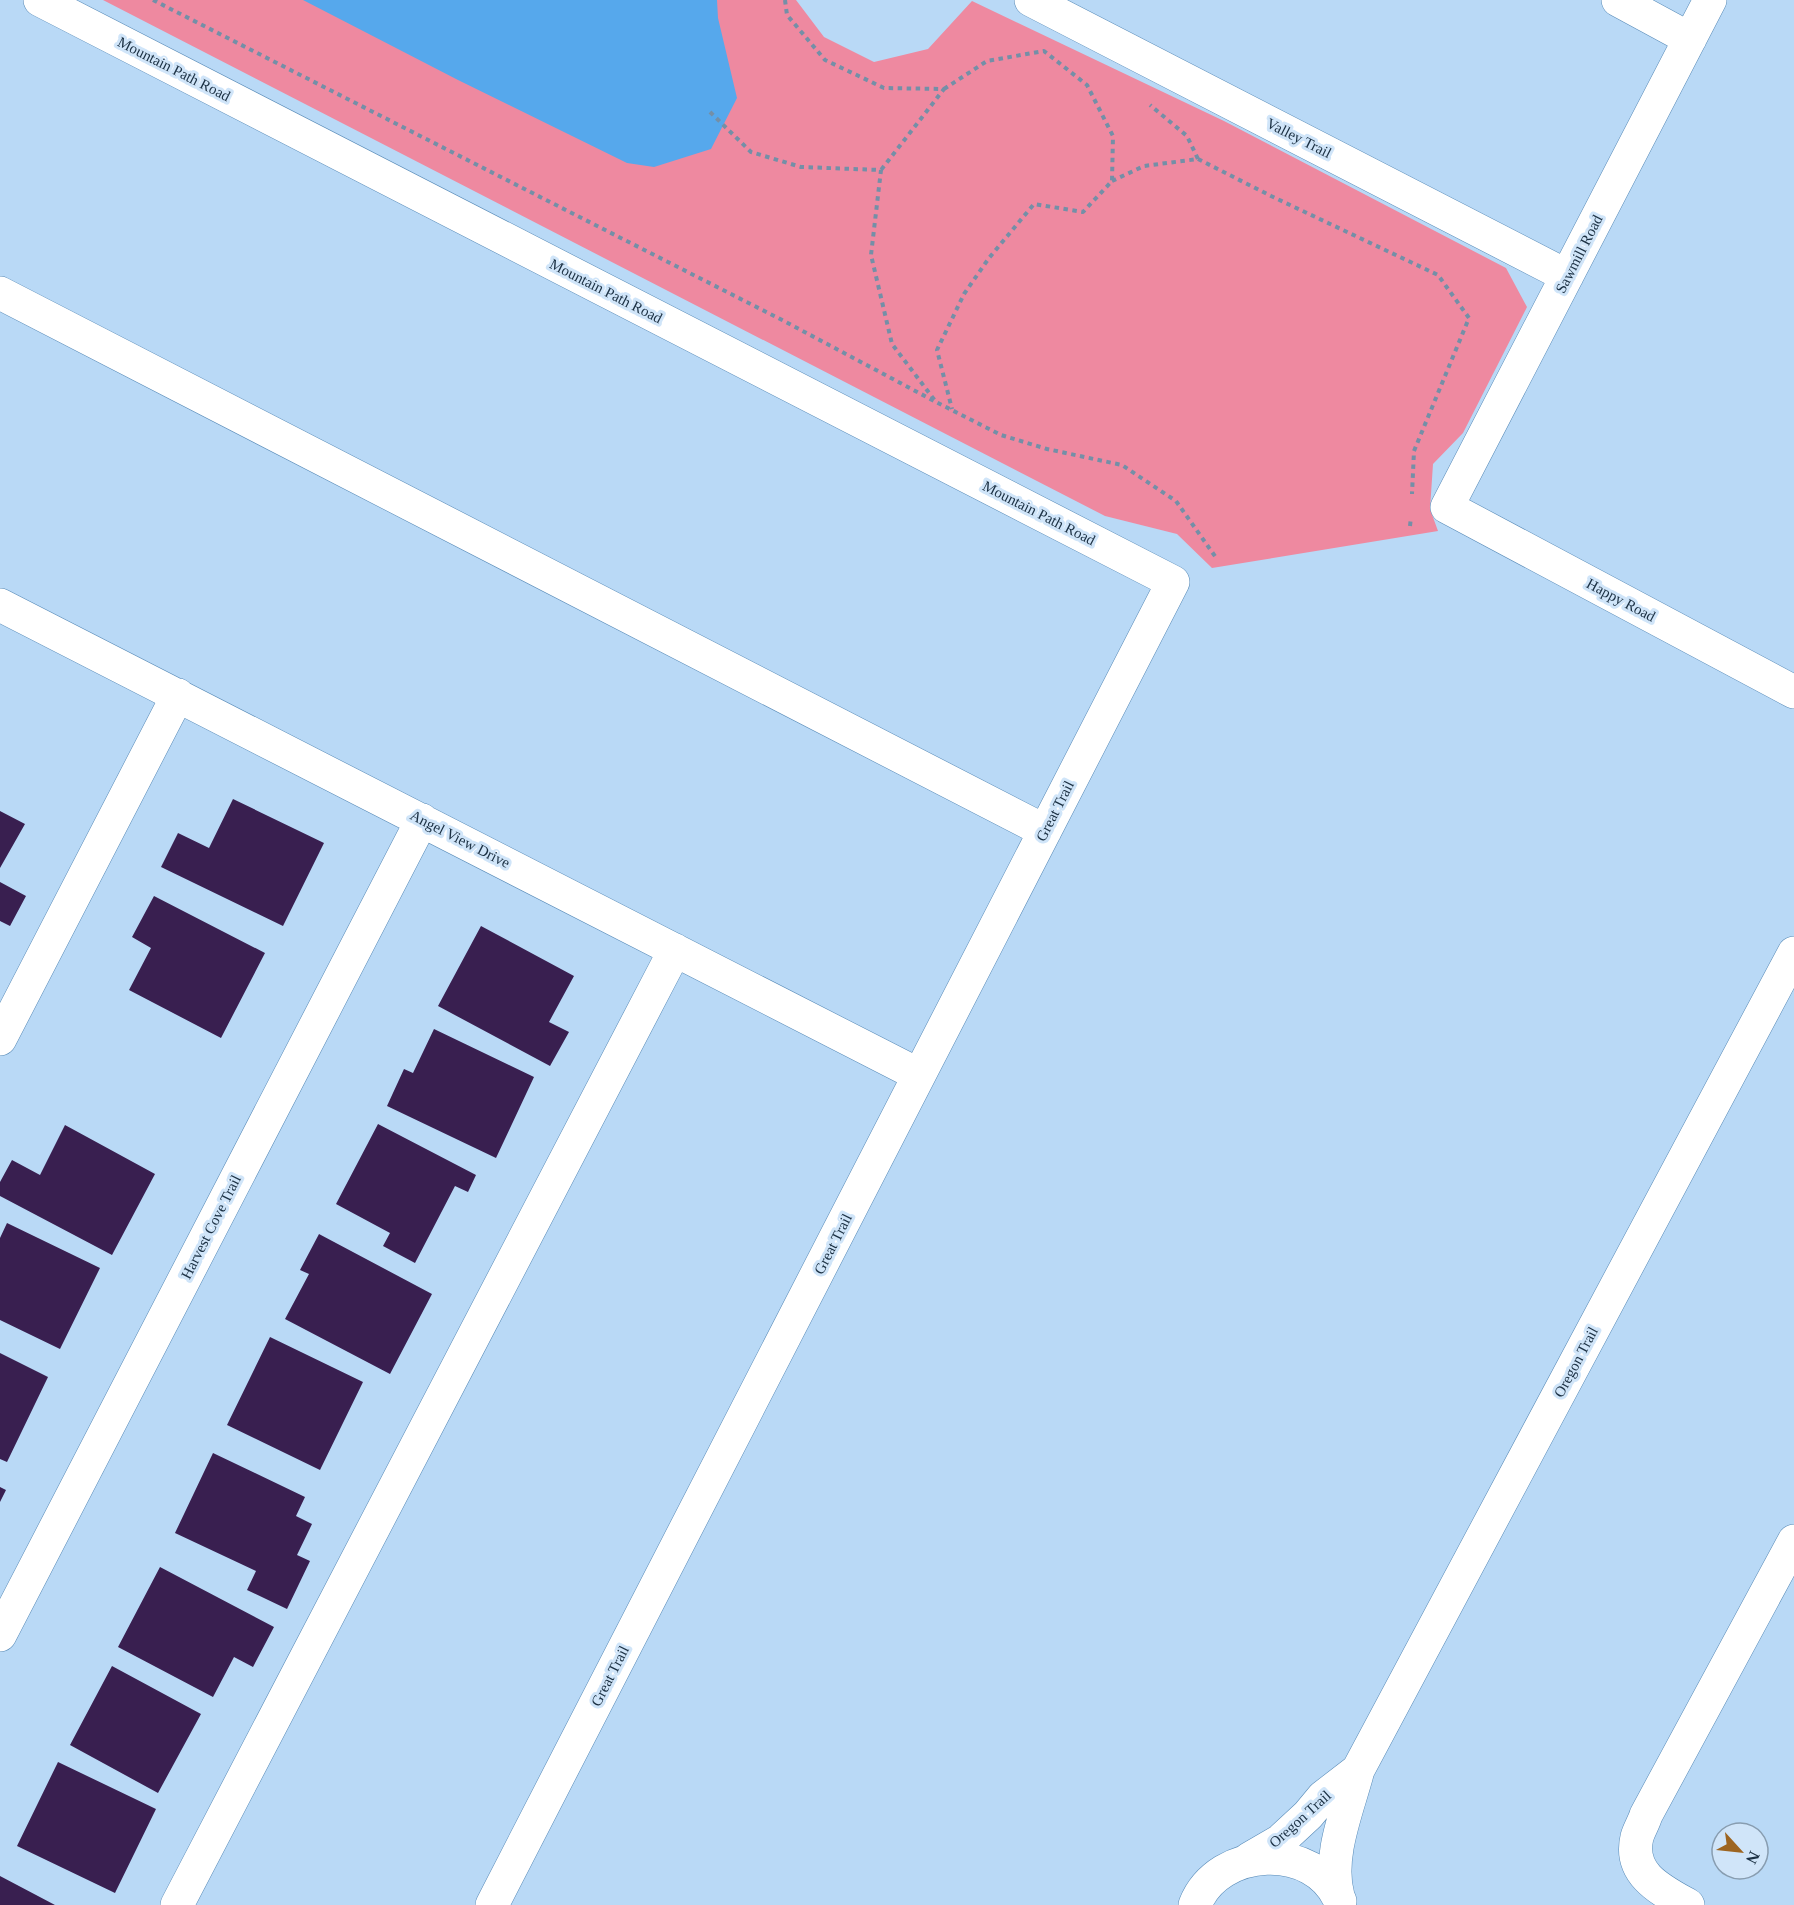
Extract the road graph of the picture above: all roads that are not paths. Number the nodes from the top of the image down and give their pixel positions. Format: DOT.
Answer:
graph roads {
  1 [pos="40,0"];
  2 [pos="1031,0"];
  3 [pos="1618,0"];
  4 [pos="1710,0"];
  5 [pos="1690,39"];
  6 [pos="1568,276"];
  7 [pos="0,293"];
  8 [pos="1447,507"];
  9 [pos="1173,582"];
  10 [pos="0,605"];
  11 [pos="1794,692"];
  12 [pos="178,695"];
  13 [pos="422,820"];
  14 [pos="1045,831"];
  15 [pos="675,950"];
  16 [pos="1794,953"];
  17 [pos="0,1039"];
  18 [pos="919,1076"];
  19 [pos="1794,1541"];
  20 [pos="0,1635"];
  21 [pos="1358,1770"];
  22 [pos="1239,1863"];
  23 [pos="1340,1900"];
  24 [pos="177,1905"];
  25 [pos="492,1905"];
  26 [pos="1195,1905"];
  27 [pos="1688,1905"];
  1 -- 9 [label="street, Mountain Path Road"];
  2 -- 6 [label="street, Valley Trail"];
  3 -- 5 [label="street"];
  4 -- 5 [label="street, Sawmill Road"];
  5 -- 6 [label="street, Sawmill Road"];
  6 -- 8 [label="street, Sawmill Road"];
  7 -- 14 [label="street"];
  8 -- 11 [label="street, Happy Road"];
  9 -- 14 [label="street, Great Trail"];
  10 -- 12 [label="street, Angel View Drive"];
  12 -- 13 [label="street, Angel View Drive"];
  12 -- 17 [label="street"];
  13 -- 15 [label="street, Angel View Drive"];
  13 -- 20 [label="street, Harvest Cove Trail"];
  14 -- 18 [label="street, Great Trail"];
  15 -- 18 [label="street, Angel View Drive"];
  15 -- 24 [label="street"];
  16 -- 21 [label="street, Oregon Trail"];
  18 -- 25 [label="street, Great Trail"];
  19 -- 27 [label="street"];
  21 -- 22 [label="street, Oregon Trail"];
  21 -- 23 [label="street, Oregon Trail"];
  22 -- 23 [label="street, Oregon Trail"];
  22 -- 26 [label="street, Oregon Trail"];
}
